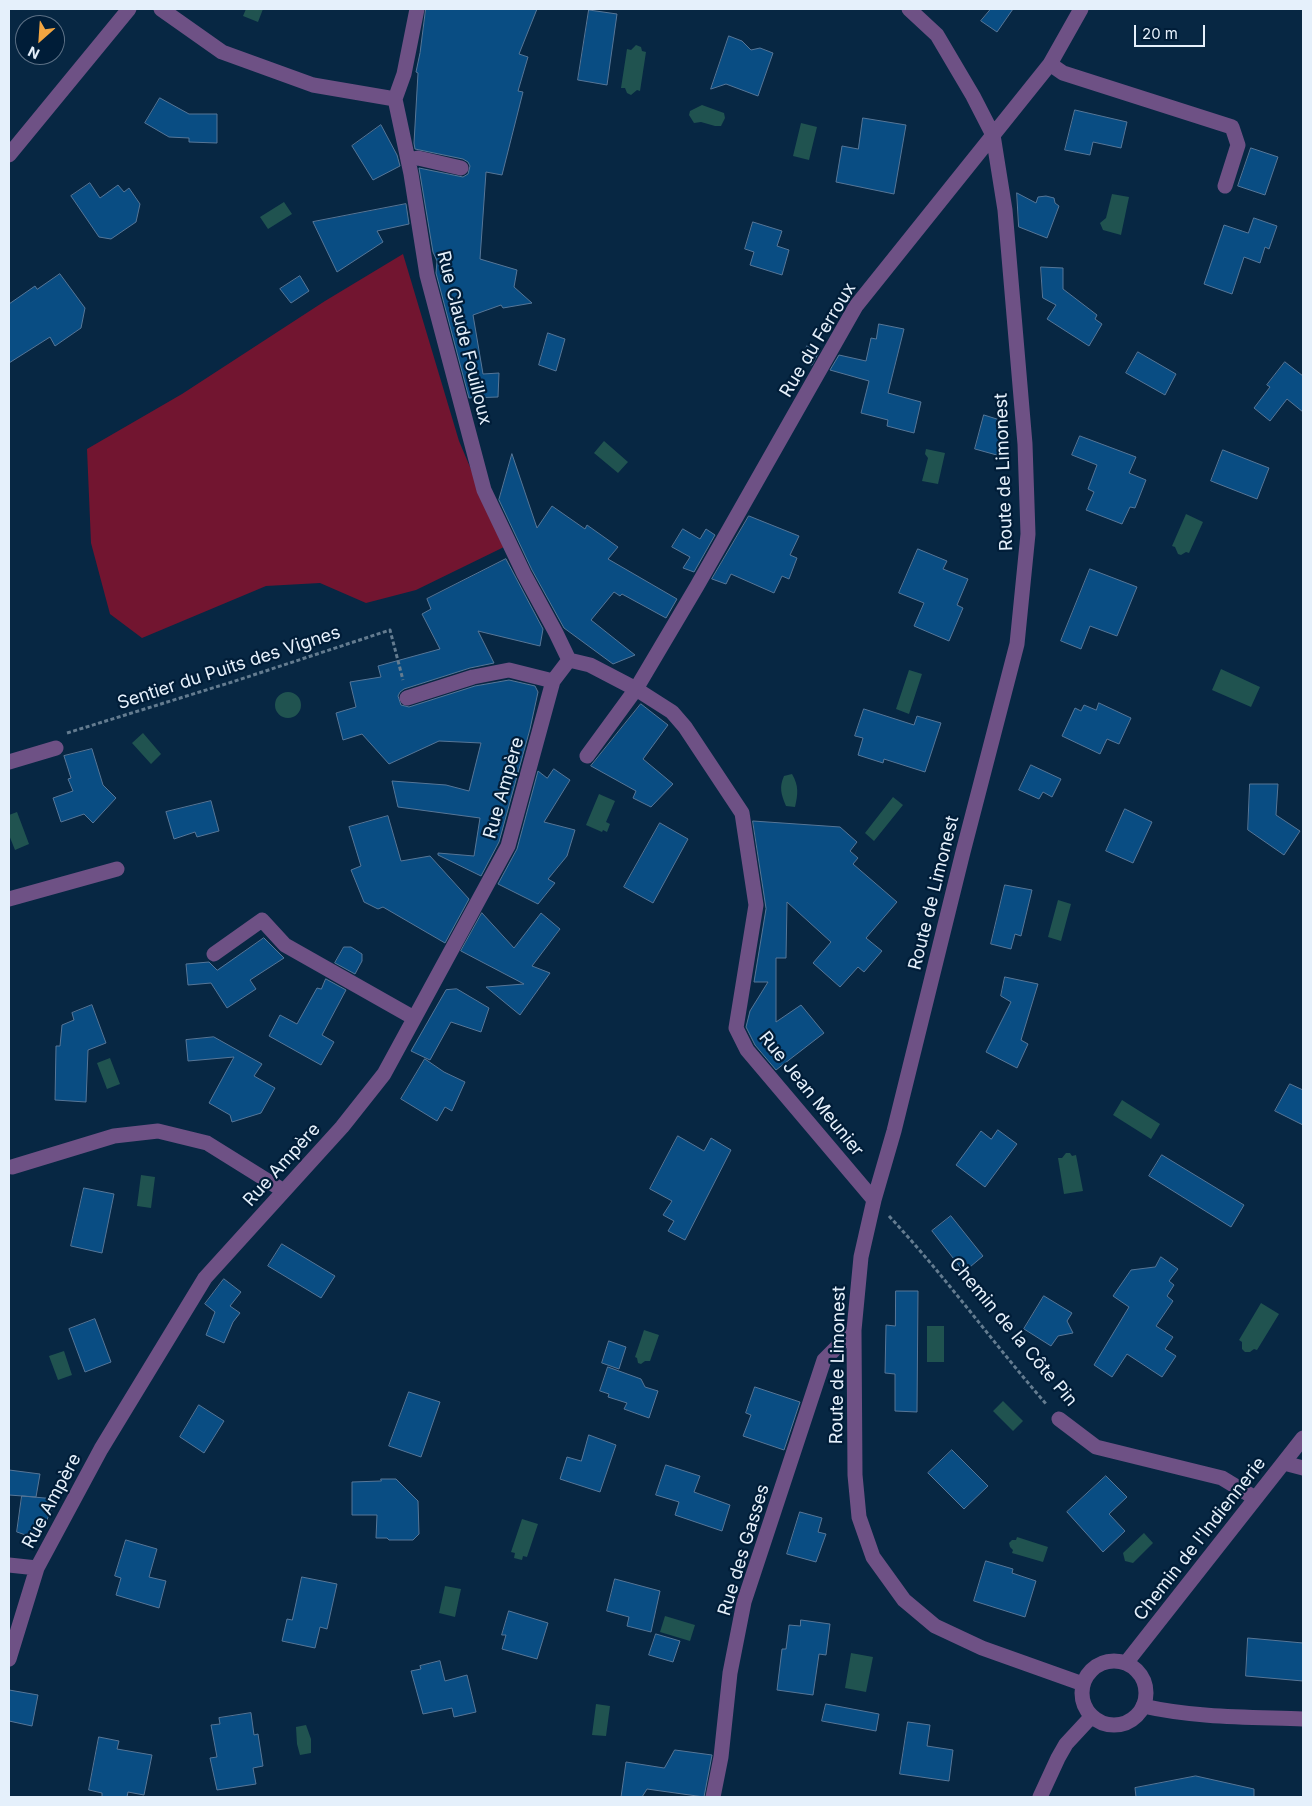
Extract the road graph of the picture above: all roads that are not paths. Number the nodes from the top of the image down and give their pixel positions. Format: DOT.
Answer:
graph roads {
  1 [pos="130,9"];
  2 [pos="161,9"];
  3 [pos="417,9"];
  4 [pos="909,9"];
  5 [pos="1081,9"];
  6 [pos="1050,64"];
  7 [pos="395,99"];
  8 [pos="993,135"];
  9 [pos="9,155"];
  10 [pos="408,160"];
  11 [pos="461,168"];
  12 [pos="1225,186"];
  13 [pos="569,660"];
  14 [pos="553,681"];
  15 [pos="636,689"];
  16 [pos="407,698"];
  17 [pos="58,742"];
  18 [pos="587,756"];
  19 [pos="9,762"];
  20 [pos="117,869"];
  21 [pos="9,899"];
  22 [pos="214,954"];
  23 [pos="414,1018"];
  24 [pos="10,1166"];
  25 [pos="284,1191"];
  26 [pos="874,1200"];
  27 [pos="854,1330"];
  28 [pos="1059,1419"];
  29 [pos="1303,1438"];
  30 [pos="1284,1463"];
  31 [pos="1303,1468"];
  32 [pos="1255,1498"];
  33 [pos="9,1565"];
  34 [pos="37,1568"];
  35 [pos="9,1659"];
  36 [pos="1126,1663"];
  37 [pos="1083,1684"];
  38 [pos="1143,1706"];
  39 [pos="1092,1716"];
  40 [pos="1303,1719"];
  41 [pos="713,1797"];
  42 [pos="1040,1797"];
  1 -- 9 [label="street"];
  2 -- 7 [label="street"];
  3 -- 7 [label="street"];
  4 -- 8 [label="street, Route de Limonest"];
  5 -- 6 [label="street, Rue du Ferroux"];
  6 -- 8 [label="street, Rue du Ferroux"];
  6 -- 12 [label="street"];
  7 -- 10 [label="street, Rue Claude Fouilloux"];
  8 -- 15 [label="street, Rue du Ferroux"];
  8 -- 26 [label="street, Route de Limonest"];
  10 -- 11 [label="street"];
  10 -- 13 [label="street, Rue Claude Fouilloux"];
  13 -- 14 [label="street"];
  13 -- 15 [label="street, Rue Jean Meunier"];
  14 -- 16 [label="street"];
  14 -- 23 [label="street, Rue Ampère"];
  15 -- 18 [label="street, Rue du Ferroux"];
  15 -- 26 [label="street, Rue Jean Meunier"];
  17 -- 19 [label="street"];
  20 -- 21 [label="street"];
  22 -- 23 [label="street"];
  23 -- 25 [label="street, Rue Ampère"];
  24 -- 25 [label="street"];
  25 -- 34 [label="street, Rue Ampère"];
  26 -- 27 [label="street, Route de Limonest"];
  27 -- 37 [label="street, Route de Limonest"];
  27 -- 41 [label="street, Rue des Gasses"];
  28 -- 32 [label="street, Chemin de la Côte Pin"];
  29 -- 30 [label="street, Chemin de l'Indiennerie"];
  30 -- 31 [label="street"];
  30 -- 32 [label="street, Chemin de l'Indiennerie"];
  32 -- 36 [label="street, Chemin de l'Indiennerie"];
  33 -- 34 [label="street"];
  34 -- 35 [label="street, Rue Ampère"];
  36 -- 37 [label="street"];
  36 -- 38 [label="street"];
  37 -- 39 [label="street"];
  38 -- 39 [label="street"];
  38 -- 40 [label="street"];
  39 -- 42 [label="street"];
}
